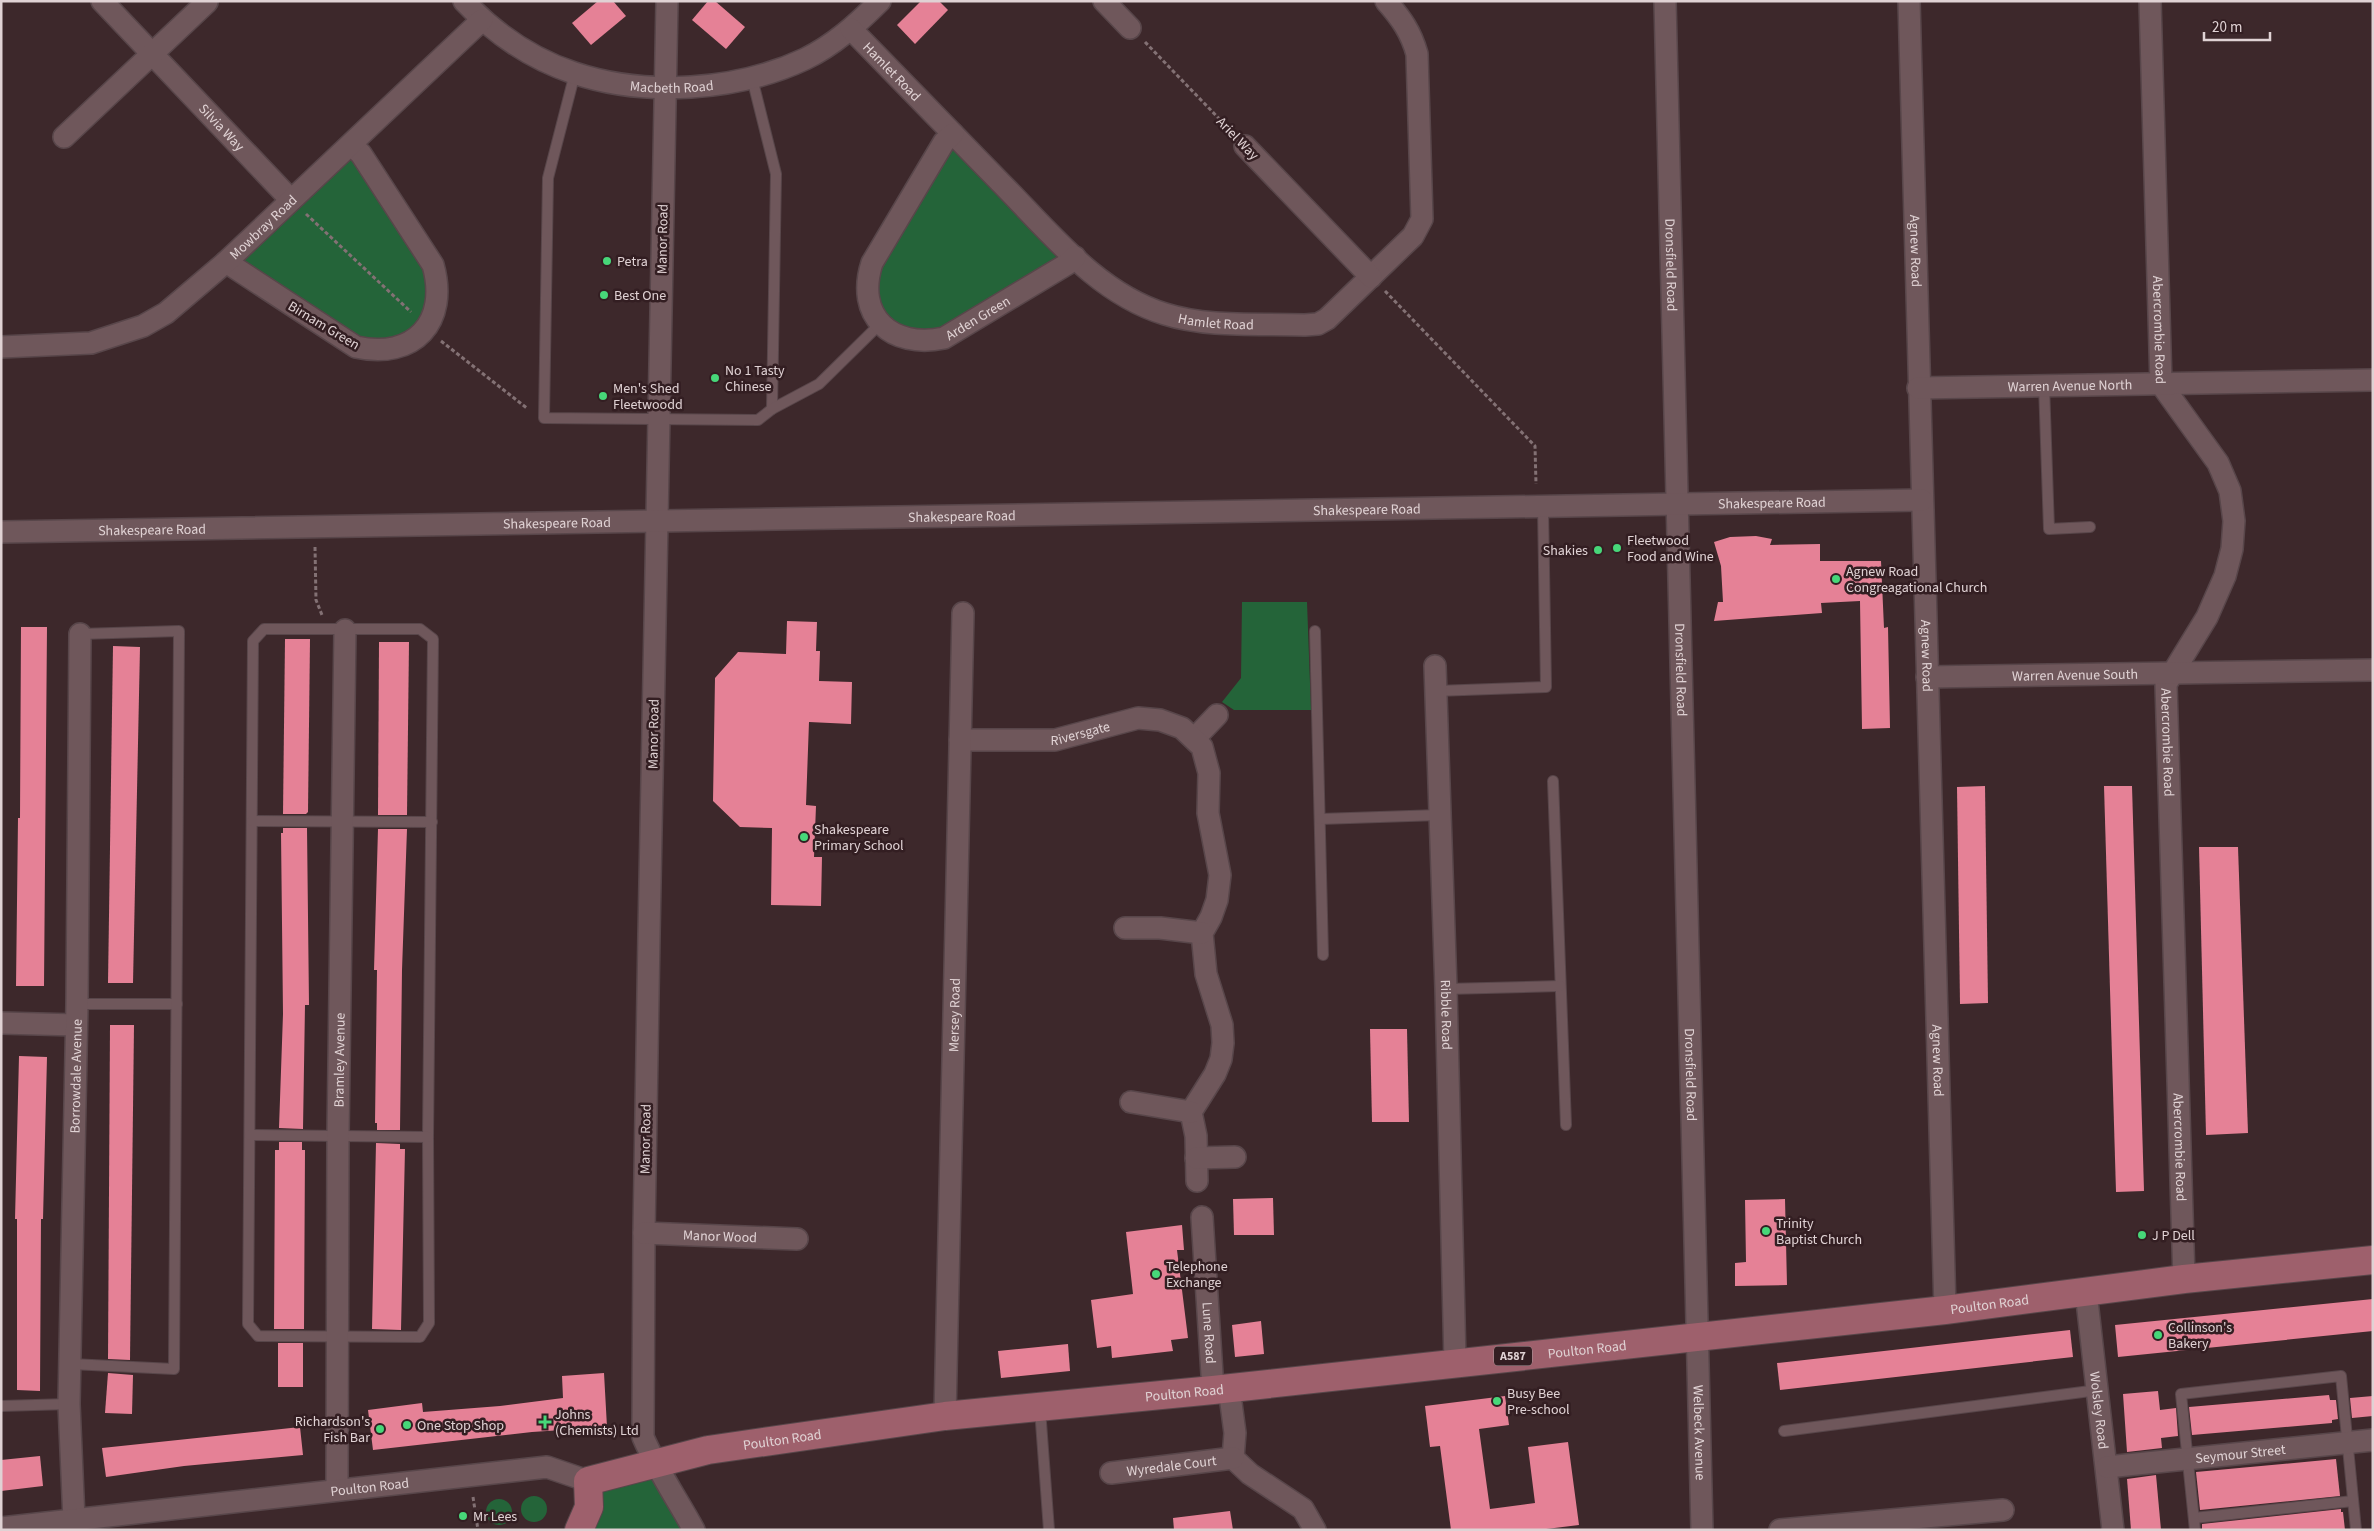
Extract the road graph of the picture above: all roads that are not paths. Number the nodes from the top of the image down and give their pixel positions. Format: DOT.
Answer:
graph roads {
  1 [pos="102,1"];
  2 [pos="464,1"];
  3 [pos="667,1"];
  4 [pos="880,1"];
  5 [pos="1104,1"];
  6 [pos="1386,1"];
  7 [pos="1665,1"];
  8 [pos="1909,1"];
  9 [pos="2150,1"];
  10 [pos="207,2"];
  11 [pos="482,20"];
  12 [pos="1130,28"];
  13 [pos="851,29"];
  14 [pos="152,54"];
  15 [pos="575,73"];
  16 [pos="752,78"];
  17 [pos="665,86"];
  18 [pos="953,134"];
  19 [pos="64,137"];
  20 [pos="352,145"];
  21 [pos="1245,146"];
  22 [pos="291,200"];
  23 [pos="1075,257"];
  24 [pos="226,262"];
  25 [pos="1371,277"];
  26 [pos="880,324"];
  27 [pos="1,347"];
  28 [pos="2373,380"];
  29 [pos="2161,384"];
  30 [pos="2044,385"];
  31 [pos="1918,388"];
  32 [pos="772,409"];
  33 [pos="659,419"];
  34 [pos="1922,500"];
  35 [pos="1678,504"];
  36 [pos="1540,507"];
  37 [pos="657,520"];
  38 [pos="2090,527"];
  39 [pos="1,532"];
  40 [pos="963,613"];
  41 [pos="335,630"];
  42 [pos="1315,631"];
  43 [pos="80,634"];
  44 [pos="1435,666"];
  45 [pos="2373,670"];
  46 [pos="2172,673"];
  47 [pos="1927,677"];
  48 [pos="1436,691"];
  49 [pos="1217,715"];
  50 [pos="1195,738"];
  51 [pos="960,740"];
  52 [pos="1553,781"];
  53 [pos="1439,815"];
  54 [pos="1320,819"];
  55 [pos="252,821"];
  56 [pos="342,821"];
  57 [pos="432,822"];
  58 [pos="1125,928"];
  59 [pos="1202,933"];
  60 [pos="1323,955"];
  61 [pos="1560,986"];
  62 [pos="1446,989"];
  63 [pos="77,1004"];
  64 [pos="177,1004"];
  65 [pos="1,1023"];
  66 [pos="76,1025"];
  67 [pos="1131,1102"];
  68 [pos="1191,1112"];
  69 [pos="1566,1125"];
  70 [pos="250,1134"];
  71 [pos="338,1136"];
  72 [pos="428,1137"];
  73 [pos="1235,1157"];
  74 [pos="1196,1158"];
  75 [pos="1197,1181"];
  76 [pos="1202,1217"];
  77 [pos="644,1233"];
  78 [pos="797,1240"];
  79 [pos="2373,1260"];
  80 [pos="2184,1279"];
  81 [pos="2086,1292"];
  82 [pos="1945,1310"];
  83 [pos="338,1337"];
  84 [pos="1698,1337"];
  85 [pos="1455,1362"];
  86 [pos="71,1364"];
  87 [pos="1221,1389"];
  88 [pos="2098,1390"];
  89 [pos="69,1404"];
  90 [pos="1,1406"];
  91 [pos="1040,1408"];
  92 [pos="945,1416"];
  93 [pos="1784,1431"];
  94 [pos="2373,1440"];
  95 [pos="2347,1443"];
  96 [pos="1233,1458"];
  97 [pos="2187,1458"];
  98 [pos="655,1464"];
  99 [pos="2107,1467"];
  100 [pos="1111,1473"];
  101 [pos="588,1481"];
  102 [pos="338,1490"];
  103 [pos="2353,1501"];
  104 [pos="2003,1510"];
  105 [pos="2194,1518"];
  106 [pos="74,1520"];
  107 [pos="1,1528"];
  108 [pos="579,1530"];
  109 [pos="694,1530"];
  110 [pos="1049,1530"];
  111 [pos="1315,1530"];
  112 [pos="1702,1530"];
  113 [pos="1780,1530"];
  114 [pos="2113,1530"];
  115 [pos="2195,1530"];
  116 [pos="2356,1530"];
  1 -- 14 [label="street, Silvia Way"];
  2 -- 11 [label="street, Macbeth Road"];
  3 -- 17 [label="street, Manor Road"];
  4 -- 13 [label="street, Macbeth Road"];
  5 -- 12 [label="street"];
  6 -- 25 [label="street, Hamlet Road"];
  7 -- 35 [label="street, Dronsfield Road"];
  8 -- 31 [label="street, Agnew Road"];
  9 -- 29 [label="street, Abercrombie Road"];
  10 -- 14 [label="street"];
  11 -- 15 [label="street, Macbeth Road"];
  11 -- 20 [label="street, Mowbray Road"];
  13 -- 16 [label="street, Macbeth Road"];
  13 -- 18 [label="street, Hamlet Road"];
  14 -- 19 [label="street"];
  14 -- 22 [label="street, Silvia Way"];
  15 -- 17 [label="street, Macbeth Road"];
  15 -- 33 [label="lane"];
  16 -- 17 [label="street, Macbeth Road"];
  16 -- 32 [label="lane"];
  17 -- 33 [label="street, Manor Road"];
  18 -- 23 [label="street, Hamlet Road"];
  18 -- 26 [label="street, Arden Green"];
  20 -- 22 [label="street, Mowbray Road"];
  20 -- 24 [label="street, Birnam Green"];
  21 -- 25 [label="street, Ariel Way"];
  22 -- 24 [label="street, Mowbray Road"];
  23 -- 25 [label="street, Hamlet Road"];
  23 -- 26 [label="street, Arden Green"];
  24 -- 27 [label="street, Mowbray Road"];
  26 -- 32 [label="lane"];
  28 -- 29 [label="street, Warren Avenue North"];
  29 -- 30 [label="street, Warren Avenue North"];
  29 -- 46 [label="street, Abercrombie Road"];
  30 -- 31 [label="street, Warren Avenue North"];
  30 -- 38 [label="lane"];
  31 -- 34 [label="street, Agnew Road"];
  32 -- 33 [label="lane"];
  33 -- 37 [label="street, Manor Road"];
  34 -- 35 [label="street, Shakespeare Road"];
  34 -- 47 [label="street, Agnew Road"];
  35 -- 36 [label="street, Shakespeare Road"];
  35 -- 84 [label="street, Dronsfield Road"];
  36 -- 37 [label="street, Shakespeare Road"];
  36 -- 48 [label="lane"];
  37 -- 39 [label="street, Shakespeare Road"];
  37 -- 77 [label="street, Manor Road"];
  40 -- 51 [label="street, Mersey Road"];
  41 -- 55 [label="lane"];
  41 -- 56 [label="street, Bramley Avenue"];
  41 -- 57 [label="lane"];
  42 -- 54 [label="lane"];
  43 -- 63 [label="street, Borrowdale Avenue"];
  43 -- 64 [label="lane"];
  44 -- 48 [label="street, Ribble Road"];
  45 -- 46 [label="street, Warren Avenue South"];
  46 -- 47 [label="street, Warren Avenue South"];
  46 -- 80 [label="street, Abercrombie Road"];
  47 -- 82 [label="street, Agnew Road"];
  48 -- 53 [label="street, Ribble Road"];
  49 -- 50 [label="street"];
  50 -- 51 [label="street, Riversgate"];
  50 -- 59 [label="street"];
  51 -- 92 [label="street, Mersey Road"];
  52 -- 61 [label="lane"];
  53 -- 54 [label="lane"];
  53 -- 62 [label="street, Ribble Road"];
  54 -- 60 [label="lane"];
  55 -- 56 [label="lane"];
  55 -- 70 [label="lane"];
  56 -- 57 [label="lane"];
  56 -- 71 [label="street, Bramley Avenue"];
  57 -- 72 [label="lane"];
  58 -- 59 [label="street"];
  59 -- 68 [label="street"];
  61 -- 62 [label="lane"];
  61 -- 69 [label="lane"];
  62 -- 85 [label="street, Ribble Road"];
  63 -- 64 [label="lane"];
  63 -- 66 [label="street, Borrowdale Avenue"];
  64 -- 86 [label="lane"];
  65 -- 66 [label="street"];
  66 -- 86 [label="street, Borrowdale Avenue"];
  67 -- 68 [label="street"];
  68 -- 74 [label="street"];
  70 -- 71 [label="lane"];
  70 -- 83 [label="lane"];
  71 -- 72 [label="lane"];
  71 -- 83 [label="street, Bramley Avenue"];
  72 -- 83 [label="lane"];
  73 -- 74 [label="street"];
  74 -- 75 [label="street"];
  76 -- 87 [label="street, Lune Road"];
  77 -- 78 [label="street, Manor Wood"];
  77 -- 98 [label="street, Manor Road"];
  79 -- 80 [label="main road, Poulton Road / A587"];
  80 -- 81 [label="main road, Poulton Road / A587"];
  81 -- 82 [label="main road, Poulton Road / A587"];
  81 -- 88 [label="street, Wolsley Road"];
  82 -- 84 [label="main road, Poulton Road / A587"];
  83 -- 102 [label="street, Bramley Avenue"];
  84 -- 85 [label="main road, Poulton Road / A587"];
  84 -- 112 [label="street, Welbeck Avenue"];
  85 -- 87 [label="main road, Poulton Road / A587"];
  86 -- 89 [label="street, Borrowdale Avenue"];
  87 -- 91 [label="main road, Poulton Road / A587"];
  87 -- 96 [label="street, Lune Road"];
  88 -- 93 [label="lane"];
  88 -- 99 [label="street, Wolsley Road"];
  89 -- 90 [label="lane"];
  89 -- 106 [label="street, Borrowdale Avenue"];
  91 -- 92 [label="main road, Poulton Road / A587"];
  91 -- 110 [label="lane"];
  92 -- 98 [label="main road, Poulton Road / A587"];
  94 -- 95 [label="street, Seymour Street"];
  95 -- 97 [label="street, Seymour Street"];
  95 -- 97 [label="lane"];
  95 -- 103 [label="lane"];
  96 -- 100 [label="street, Wyredale Court"];
  96 -- 111 [label="street"];
  97 -- 99 [label="street, Seymour Street"];
  97 -- 105 [label="lane"];
  98 -- 101 [label="main road, Poulton Road / A587"];
  98 -- 109 [label="street, Manor Road"];
  99 -- 114 [label="street, Wolsley Road"];
  101 -- 102 [label="street, Poulton Road"];
  101 -- 108 [label="main road"];
  102 -- 106 [label="street, Poulton Road"];
  103 -- 105 [label="lane"];
  103 -- 116 [label="lane"];
  104 -- 113 [label="street"];
  105 -- 115 [label="lane"];
  106 -- 107 [label="street, Poulton Road"];
}
